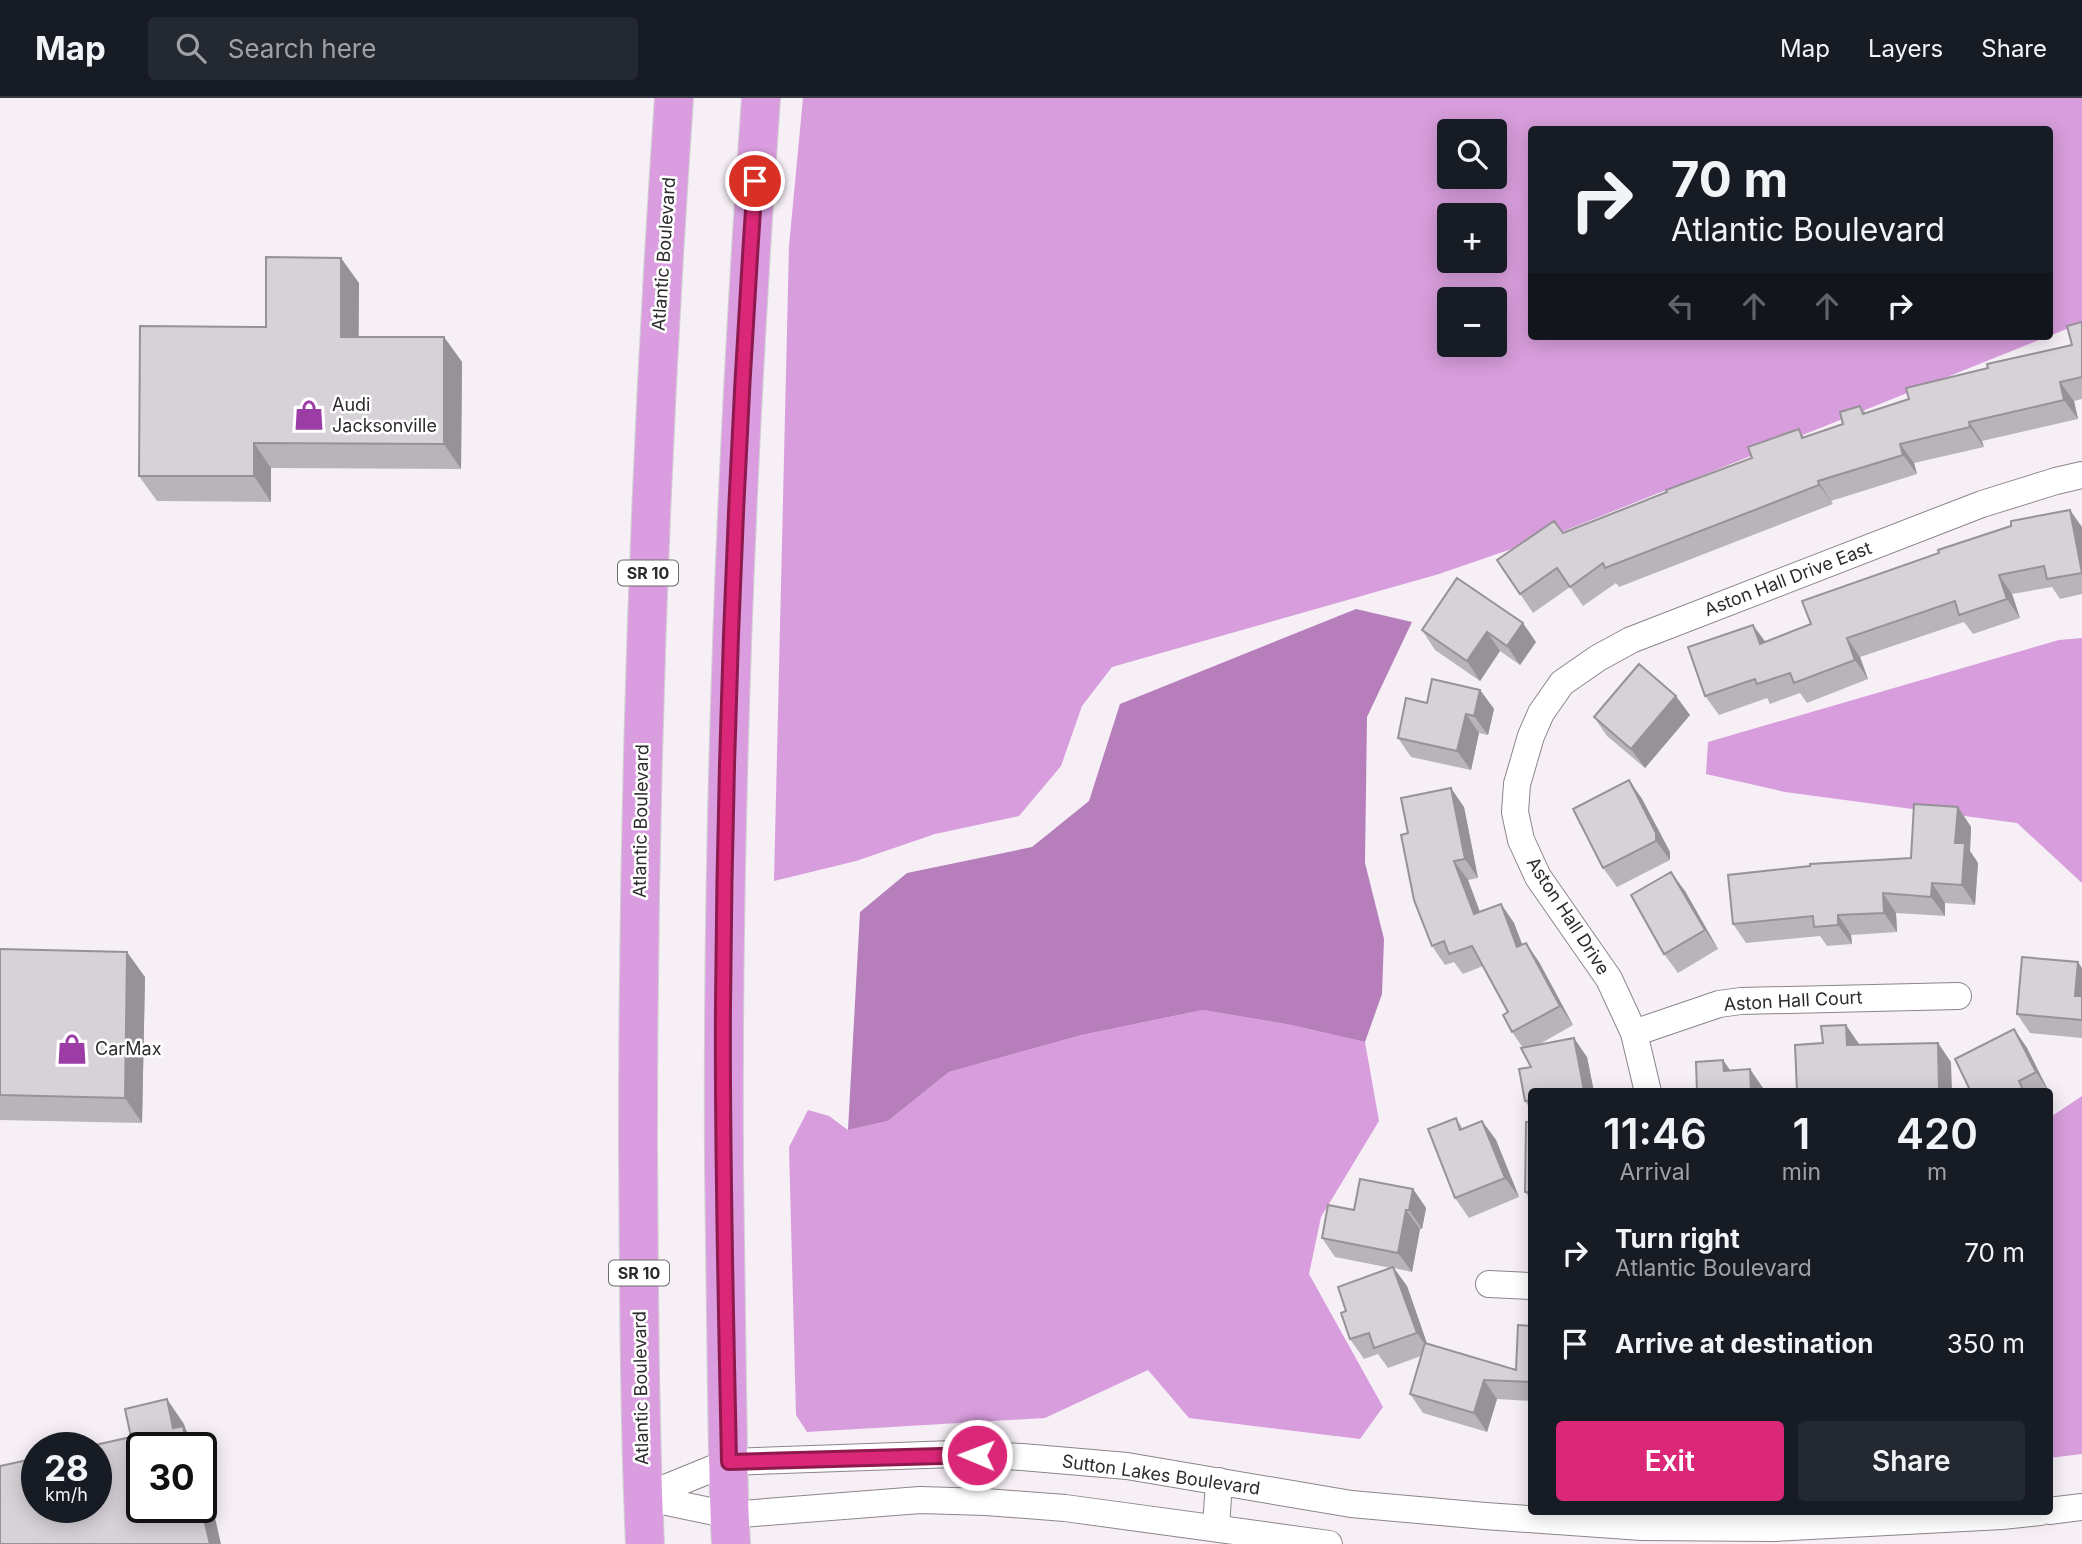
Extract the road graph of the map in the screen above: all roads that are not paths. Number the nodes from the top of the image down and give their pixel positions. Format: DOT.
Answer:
graph roads {
  1 [pos="674,98"];
  2 [pos="761,98"];
  3 [pos="2082,475"];
  4 [pos="1531,736"];
  5 [pos="1958,996"];
  6 [pos="1634,1033"];
  7 [pos="1647,1088"];
  8 [pos="1489,1284"];
  9 [pos="1528,1286"];
  10 [pos="729,1462"];
  11 [pos="1219,1481"];
  12 [pos="643,1497"];
  13 [pos="2082,1507"];
  14 [pos="2053,1511"];
  15 [pos="2007,1515"];
  16 [pos="1216,1528"];
  17 [pos="1643,1528"];
  18 [pos="730,1529"];
  19 [pos="645,1544"];
  20 [pos="1329,1544"];
  1 -- 12 [label="highway, Atlantic Boulevard / SR 10"];
  2 -- 10 [label="highway"];
  3 -- 4 [label="street, Aston Hall Drive East"];
  4 -- 6 [label="street, Aston Hall Drive"];
  5 -- 6 [label="street, Aston Hall Court"];
  6 -- 7 [label="street, Aston Hall Drive"];
  8 -- 9 [label="street"];
  10 -- 11 [label="street, Sutton Lakes Boulevard"];
  10 -- 12 [label="street, Sutton Lakes Boulevard"];
  10 -- 18 [label="highway"];
  11 -- 16 [label="street"];
  11 -- 17 [label="street, Sutton Lakes Boulevard"];
  12 -- 18 [label="street"];
  12 -- 19 [label="highway, Atlantic Boulevard / SR 10"];
  13 -- 14 [label="street"];
  15 -- 17 [label="street, Sutton Lakes Boulevard"];
  16 -- 18 [label="street"];
  16 -- 20 [label="street"];
}
